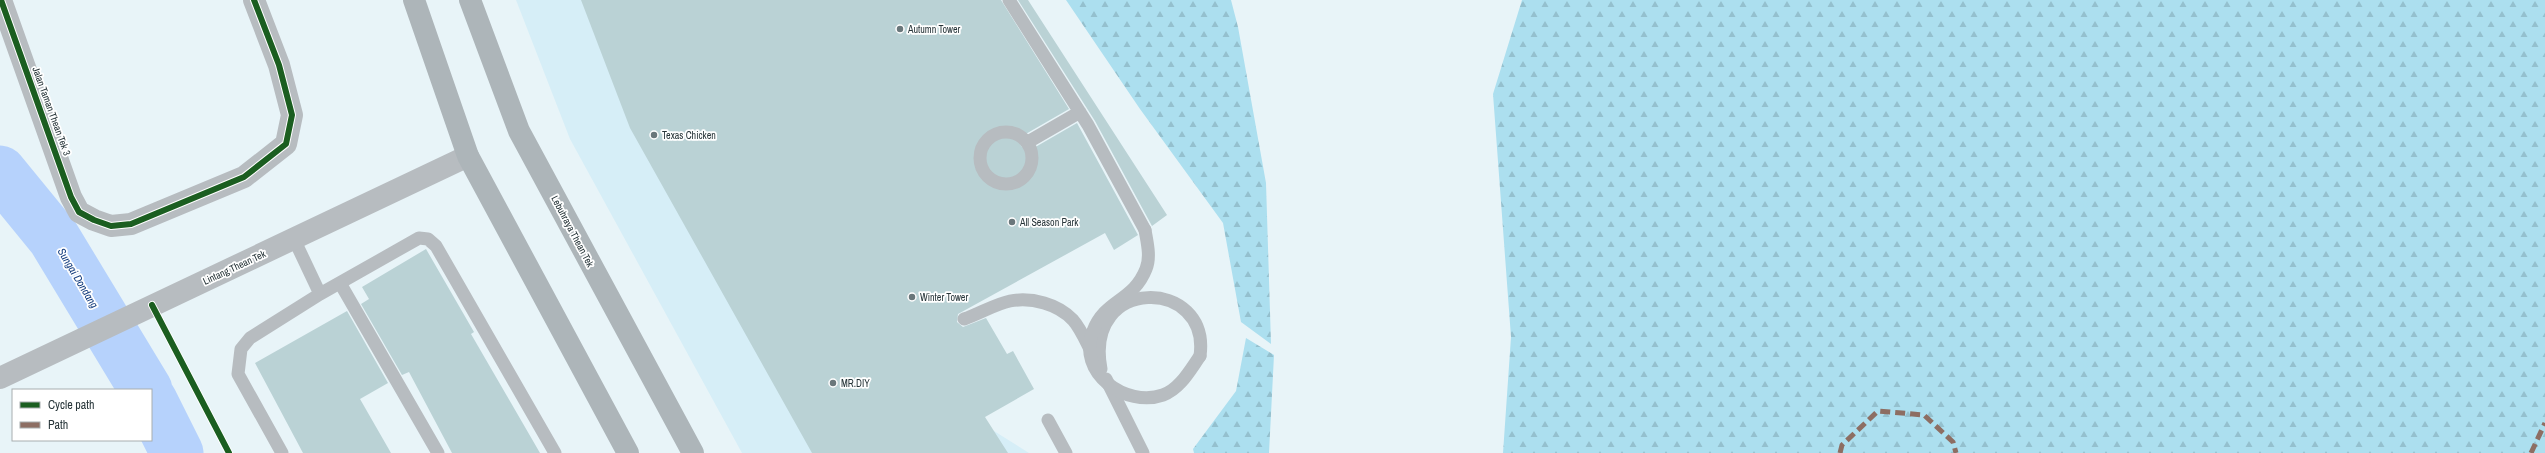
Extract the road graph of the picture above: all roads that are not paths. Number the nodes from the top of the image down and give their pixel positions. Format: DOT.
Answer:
graph roads {
  1 [pos="1,0"];
  2 [pos="254,0"];
  3 [pos="414,0"];
  4 [pos="470,0"];
  5 [pos="1009,0"];
  6 [pos="1080,112"];
  7 [pos="1028,142"];
  8 [pos="468,156"];
  9 [pos="294,238"];
  10 [pos="340,282"];
  11 [pos="320,294"];
  12 [pos="964,320"];
  13 [pos="1101,369"];
  14 [pos="0,378"];
  15 [pos="1048,420"];
  16 [pos="282,453"];
  17 [pos="438,453"];
  18 [pos="555,453"];
  19 [pos="628,453"];
  20 [pos="693,453"];
  21 [pos="1066,453"];
  22 [pos="1143,453"];
  1 -- 2 [label="street, Jalan Taman Thean Tek 3"];
  3 -- 8 [label="main road"];
  4 -- 20 [label="main road, Lebuhraya Thean Tek"];
  5 -- 6 [label="lane"];
  6 -- 7 [label="lane"];
  6 -- 13 [label="lane, bridge"];
  7 -- 7 [label="lane"];
  8 -- 9 [label="street, Lintang Thean Tek"];
  8 -- 19 [label="main road"];
  9 -- 11 [label="lane"];
  9 -- 14 [label="street, Lintang Thean Tek"];
  10 -- 11 [label="lane"];
  10 -- 17 [label="lane"];
  10 -- 18 [label="lane"];
  11 -- 16 [label="lane"];
  12 -- 13 [label="lane"];
  13 -- 22 [label="lane"];
  15 -- 21 [label="lane"];
}
